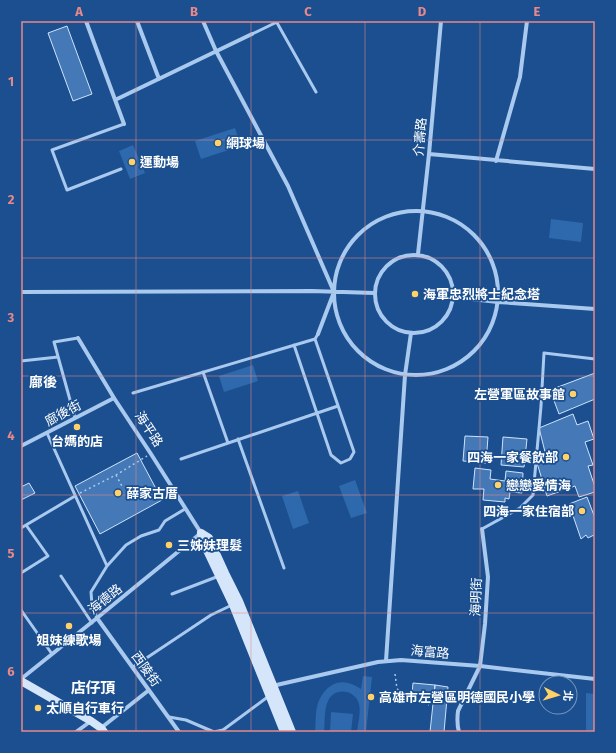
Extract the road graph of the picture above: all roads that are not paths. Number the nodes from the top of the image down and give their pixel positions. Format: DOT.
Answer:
graph roads {
  1 [pos="86,21"];
  2 [pos="137,21"];
  3 [pos="203,21"];
  4 [pos="276,21"];
  5 [pos="441,21"];
  6 [pos="527,21"];
  7 [pos="252,34"];
  8 [pos="216,51"];
  9 [pos="159,79"];
  10 [pos="316,92"];
  11 [pos="115,100"];
  12 [pos="124,124"];
  13 [pos="429,154"];
  14 [pos="496,161"];
  15 [pos="121,169"];
  16 [pos="595,169"];
  17 [pos="423,211"];
  18 [pos="418,254"];
  19 [pos="21,292"];
  20 [pos="334,292"];
  21 [pos="374,293"];
  22 [pos="453,297"];
  23 [pos="498,302"];
  24 [pos="595,309"];
  25 [pos="411,333"];
  26 [pos="318,334"];
  27 [pos="78,338"];
  28 [pos="315,339"];
  29 [pos="294,345"];
  30 [pos="58,357"];
  31 [pos="595,359"];
  32 [pos="21,361"];
  33 [pos="203,372"];
  34 [pos="406,375"];
  35 [pos="133,393"];
  36 [pos="114,398"];
  37 [pos="338,406"];
  38 [pos="318,413"];
  39 [pos="75,418"];
  40 [pos="47,433"];
  41 [pos="238,439"];
  42 [pos="228,443"];
  43 [pos="21,446"];
  44 [pos="181,458"];
  45 [pos="75,496"];
  46 [pos="186,509"];
  47 [pos="26,525"];
  48 [pos="21,528"];
  49 [pos="482,529"];
  50 [pos="200,533"];
  51 [pos="107,566"];
  52 [pos="284,568"];
  53 [pos="21,573"];
  54 [pos="222,574"];
  55 [pos="61,576"];
  56 [pos="172,594"];
  57 [pos="236,603"];
  58 [pos="21,610"];
  59 [pos="98,618"];
  60 [pos="92,623"];
  61 [pos="52,654"];
  62 [pos="386,661"];
  63 [pos="480,666"];
  64 [pos="133,667"];
  65 [pos="595,679"];
  66 [pos="21,680"];
  67 [pos="149,690"];
  68 [pos="271,691"];
  69 [pos="169,718"];
  70 [pos="91,721"];
  71 [pos="103,730"];
  72 [pos="76,732"];
  73 [pos="179,732"];
  74 [pos="284,732"];
  75 [pos="292,732"];
  76 [pos="459,732"];
  1 -- 11 [label="street"];
  2 -- 9 [label="street"];
  3 -- 8 [label="street"];
  4 -- 7 [label="lane"];
  4 -- 10 [label="lane"];
  5 -- 13 [label="street, 介壽路"];
  6 -- 14 [label="street"];
  7 -- 8 [label="street"];
  8 -- 9 [label="street"];
  8 -- 20 [label="street"];
  9 -- 11 [label="street"];
  11 -- 12 [label="street"];
  12 -- 15 [label="lane"];
  13 -- 14 [label="street"];
  13 -- 17 [label="street, 介壽路"];
  14 -- 16 [label="street"];
  17 -- 18 [label="street, 介壽路"];
  17 -- 20 [label="street"];
  17 -- 23 [label="street"];
  18 -- 21 [label="street"];
  18 -- 22 [label="street"];
  19 -- 20 [label="street"];
  20 -- 21 [label="street"];
  20 -- 26 [label="street"];
  20 -- 34 [label="street"];
  21 -- 25 [label="street"];
  22 -- 23 [label="street"];
  22 -- 25 [label="street"];
  23 -- 24 [label="street"];
  23 -- 34 [label="street"];
  25 -- 34 [label="street"];
  26 -- 28 [label="lane"];
  27 -- 30 [label="lane"];
  27 -- 36 [label="street, 海平路"];
  28 -- 29 [label="lane"];
  28 -- 37 [label="lane"];
  29 -- 33 [label="lane"];
  29 -- 38 [label="lane"];
  30 -- 32 [label="lane"];
  30 -- 39 [label="lane"];
  31 -- 49 [label="lane"];
  33 -- 35 [label="lane"];
  33 -- 42 [label="lane"];
  34 -- 62 [label="street"];
  36 -- 39 [label="street, 廍後街"];
  36 -- 46 [label="street, 海平路"];
  37 -- 38 [label="lane"];
  37 -- 38 [label="lane"];
  38 -- 41 [label="lane"];
  39 -- 40 [label="street, 廍後街"];
  40 -- 43 [label="street, 廍後街"];
  40 -- 45 [label="lane"];
  41 -- 42 [label="lane"];
  41 -- 52 [label="lane"];
  42 -- 44 [label="lane"];
  45 -- 47 [label="lane"];
  45 -- 51 [label="lane"];
  46 -- 50 [label="street, 海平路"];
  46 -- 51 [label="lane"];
  47 -- 48 [label="lane"];
  47 -- 53 [label="lane"];
  49 -- 63 [label="street, 海明街"];
  50 -- 54 [label="street, 海平路"];
  50 -- 59 [label="street, 海德路"];
  51 -- 59 [label="lane"];
  54 -- 56 [label="lane"];
  54 -- 57 [label="street, 海平路"];
  55 -- 60 [label="lane"];
  57 -- 64 [label="lane"];
  57 -- 68 [label="street, 海平路"];
  58 -- 61 [label="lane"];
  59 -- 60 [label="street, 海德路"];
  59 -- 64 [label="street, 西陵街"];
  60 -- 61 [label="street, 海德路"];
  61 -- 66 [label="street, 海德路"];
  62 -- 63 [label="street, 海富路"];
  62 -- 68 [label="street, 海富路"];
  63 -- 65 [label="street, 海富路"];
  63 -- 76 [label="street, 海明街"];
  64 -- 67 [label="street, 西陵街"];
  66 -- 70 [label="street"];
  67 -- 69 [label="street, 西陵街"];
  67 -- 71 [label="street"];
  68 -- 69 [label="lane"];
  68 -- 74 [label="street, 海平路"];
  68 -- 75 [label="street, 海平路"];
  69 -- 73 [label="street, 西陵街"];
  70 -- 71 [label="street"];
  70 -- 72 [label="street"];
}
